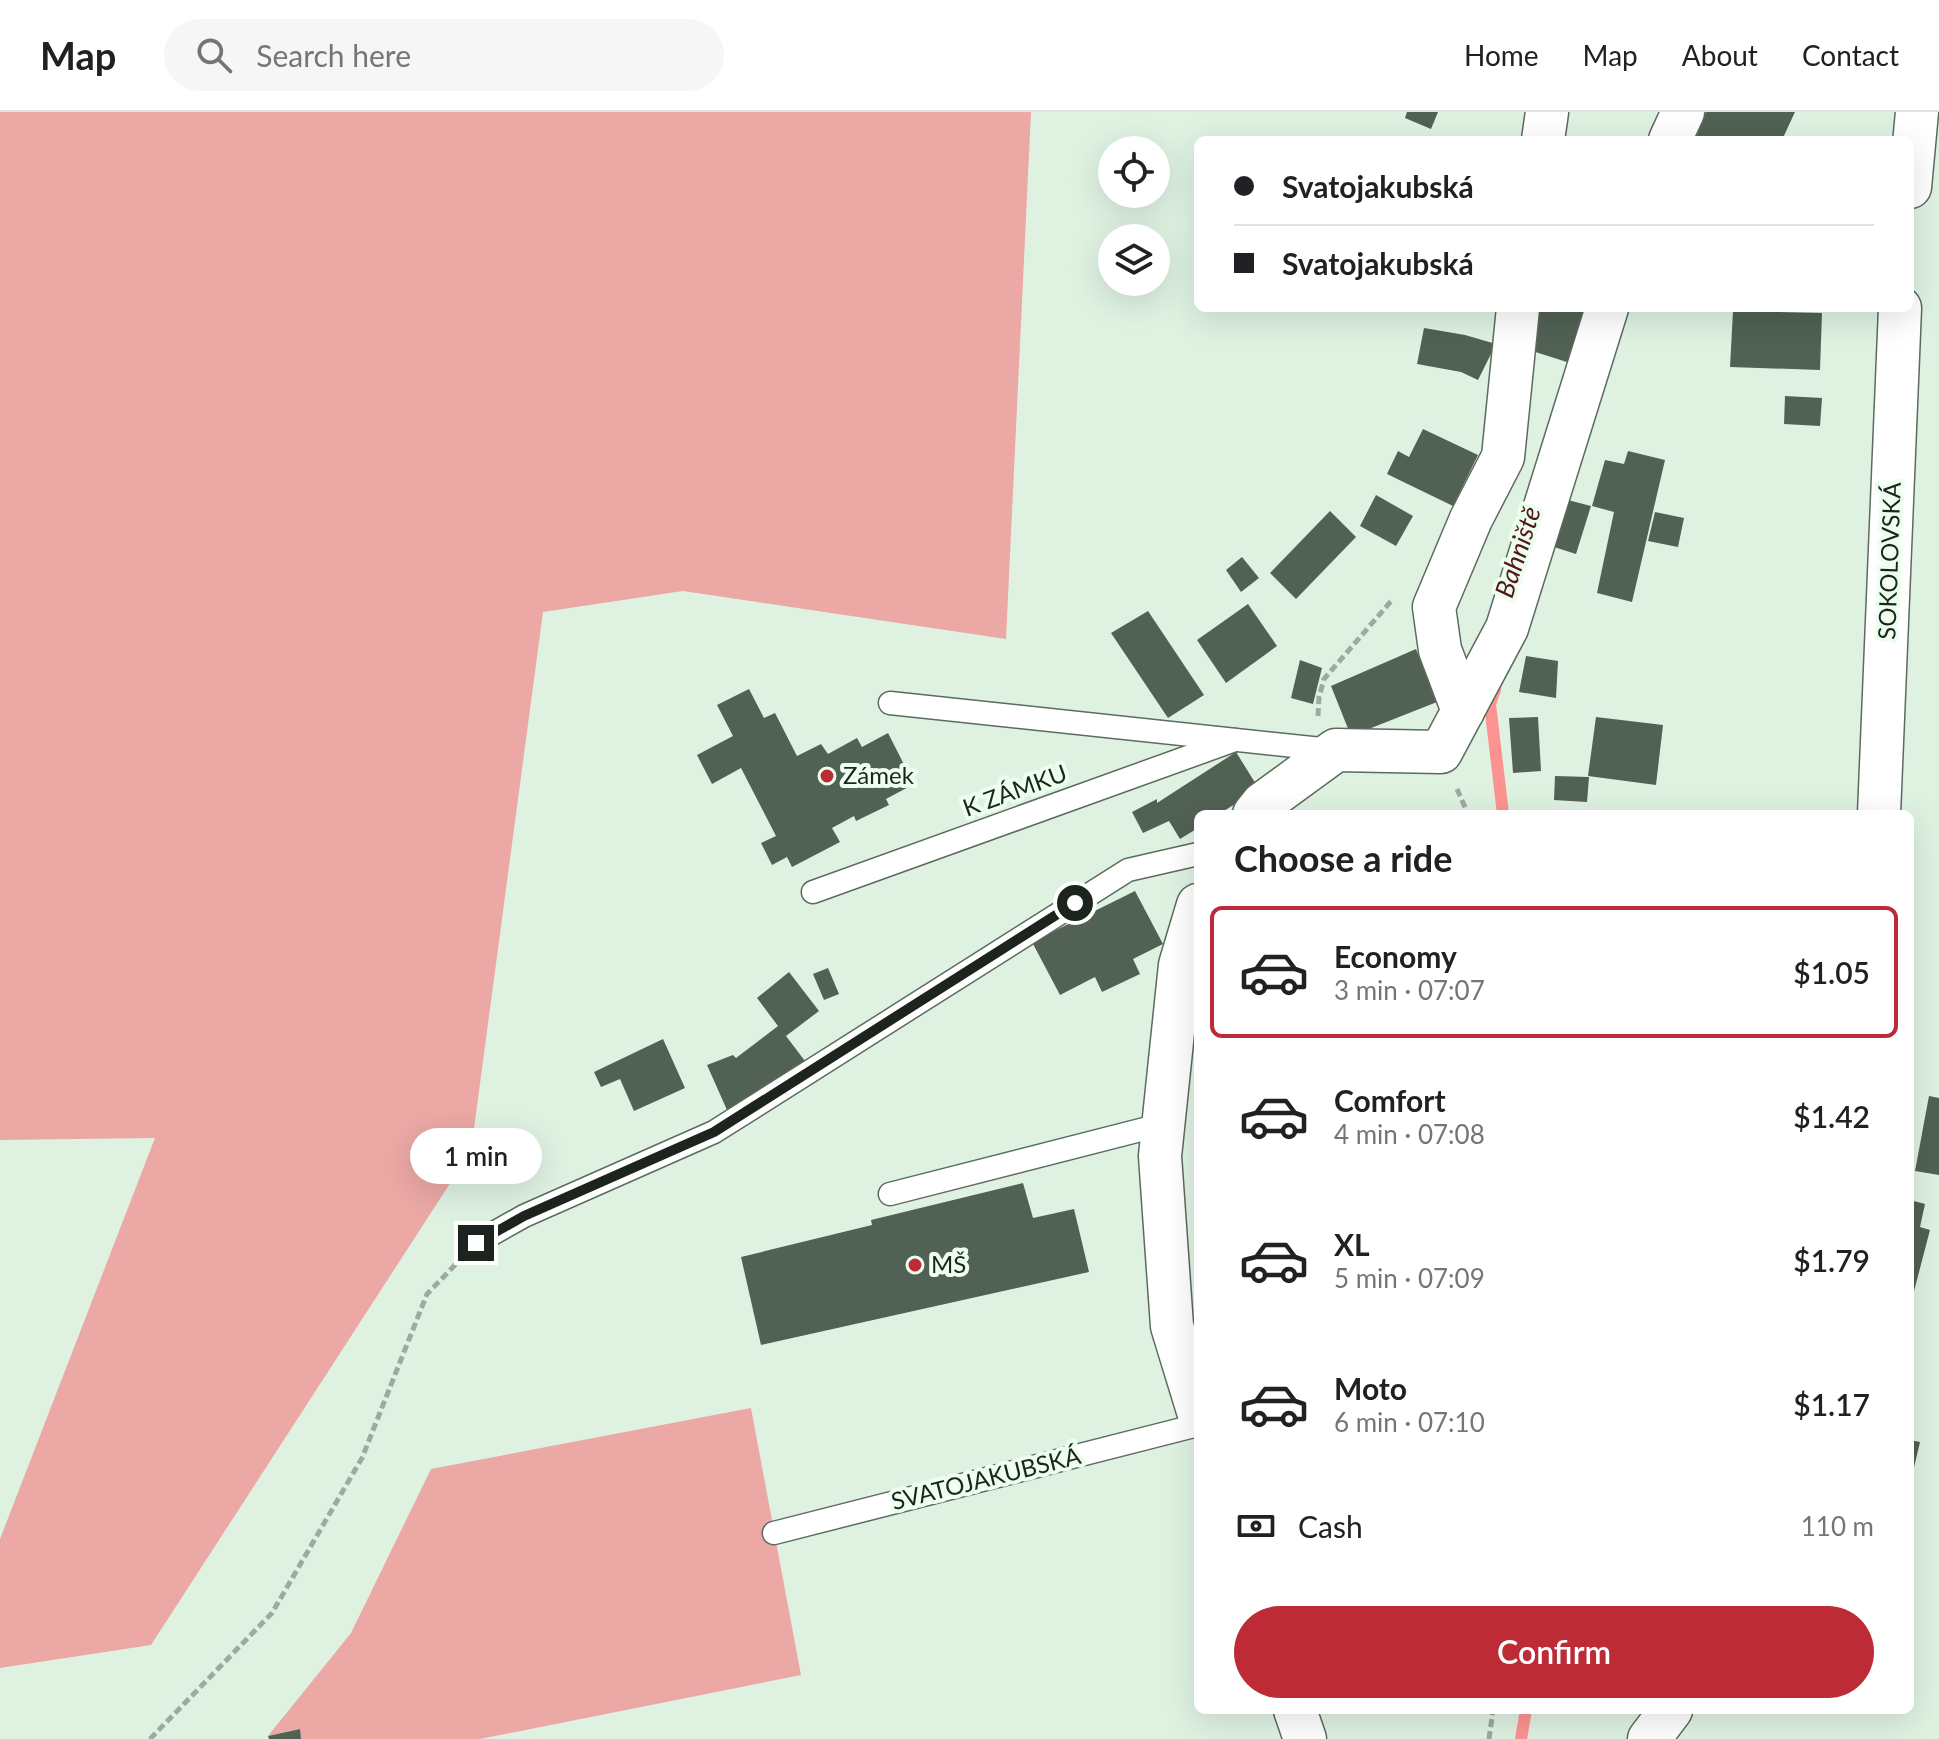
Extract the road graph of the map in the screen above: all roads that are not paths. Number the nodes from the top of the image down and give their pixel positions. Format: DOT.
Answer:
graph roads {
  1 [pos="1547,112"];
  2 [pos="1683,112"];
  3 [pos="1917,112"];
  4 [pos="1544,136"];
  5 [pos="1672,136"];
  6 [pos="1914,144"];
  7 [pos="1518,312"];
  8 [pos="1606,312"];
  9 [pos="1900,312"];
  10 [pos="890,703"];
  11 [pos="1463,711"];
  12 [pos="1235,740"];
  13 [pos="1327,750"];
  14 [pos="1257,810"];
  15 [pos="1879,810"];
  16 [pos="1194,855"];
  17 [pos="813,892"];
  18 [pos="1194,918"];
  19 [pos="1164,1124"];
  20 [pos="890,1194"];
  21 [pos="476,1243"];
  22 [pos="1194,1398"];
  23 [pos="1194,1426"];
  24 [pos="774,1533"];
  25 [pos="1296,1714"];
  26 [pos="1668,1714"];
  27 [pos="1305,1739"];
  28 [pos="1649,1739"];
  1 -- 4 [label="street"];
  2 -- 5 [label="street"];
  3 -- 6 [label="street"];
  7 -- 11 [label="street"];
  8 -- 11 [label="street"];
  9 -- 15 [label="street, SOKOLOVSKÁ"];
  10 -- 12 [label="lane"];
  11 -- 13 [label="street"];
  12 -- 13 [label="lane"];
  12 -- 17 [label="lane, K ZÁMKU"];
  13 -- 14 [label="street"];
  16 -- 21 [label="lane"];
  18 -- 19 [label="street"];
  19 -- 20 [label="lane"];
  19 -- 22 [label="street"];
  23 -- 24 [label="lane, SVATOJAKUBSKÁ"];
  25 -- 27 [label="street"];
  26 -- 28 [label="street"];
}
